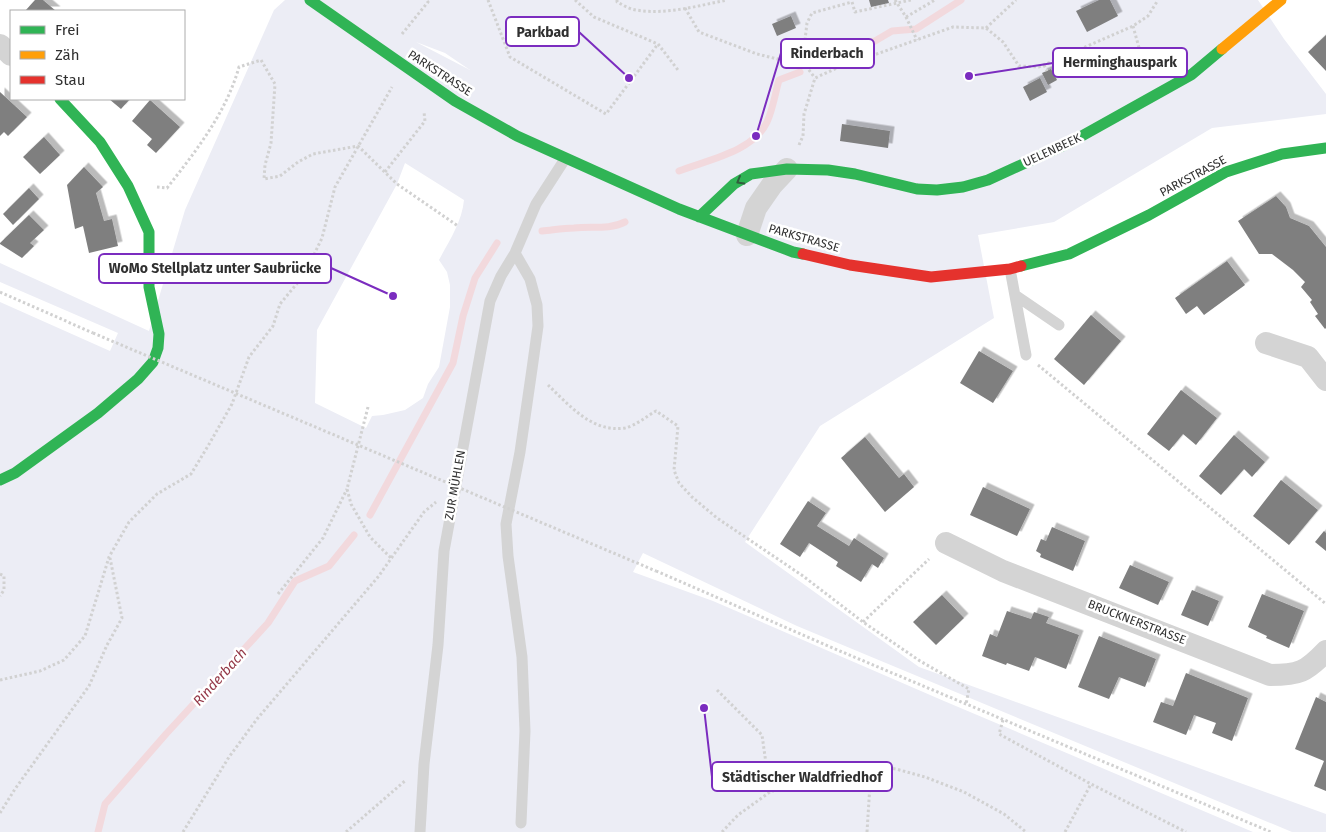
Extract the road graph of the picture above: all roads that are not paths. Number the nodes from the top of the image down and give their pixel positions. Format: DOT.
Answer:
graph roads {
  1 [pos="310,0"];
  2 [pos="1280,0"];
  3 [pos="0,46"];
  4 [pos="10,54"];
  5 [pos="61,100"];
  6 [pos="1326,148"];
  7 [pos="565,159"];
  8 [pos="787,169"];
  9 [pos="699,217"];
  10 [pos="746,235"];
  11 [pos="515,253"];
  12 [pos="1010,269"];
  13 [pos="1015,295"];
  14 [pos="1059,325"];
  15 [pos="1266,343"];
  16 [pos="1026,355"];
  17 [pos="1326,380"];
  18 [pos="0,480"];
  19 [pos="946,543"];
  20 [pos="1326,651"];
  21 [pos="521,824"];
  22 [pos="420,832"];
  1 -- 7 [label="street, PARKSTRASSE"];
  2 -- 8 [label="street, UELENBEEK"];
  3 -- 4 [label="street"];
  5 -- 18 [label="street"];
  6 -- 12 [label="street, PARKSTRASSE"];
  7 -- 9 [label="street, PARKSTRASSE"];
  7 -- 11 [label="lane, ZUR MÜHLEN"];
  8 -- 9 [label="street, UELENBEEK, one-way"];
  8 -- 10 [label="street"];
  9 -- 10 [label="street, PARKSTRASSE"];
  10 -- 12 [label="street, PARKSTRASSE"];
  11 -- 21 [label="lane"];
  11 -- 22 [label="lane, ZUR MÜHLEN"];
  12 -- 13 [label="lane"];
  13 -- 14 [label="lane"];
  13 -- 16 [label="lane"];
  15 -- 17 [label="street"];
  19 -- 20 [label="street, BRUCKNERSTRASSE"];
}
